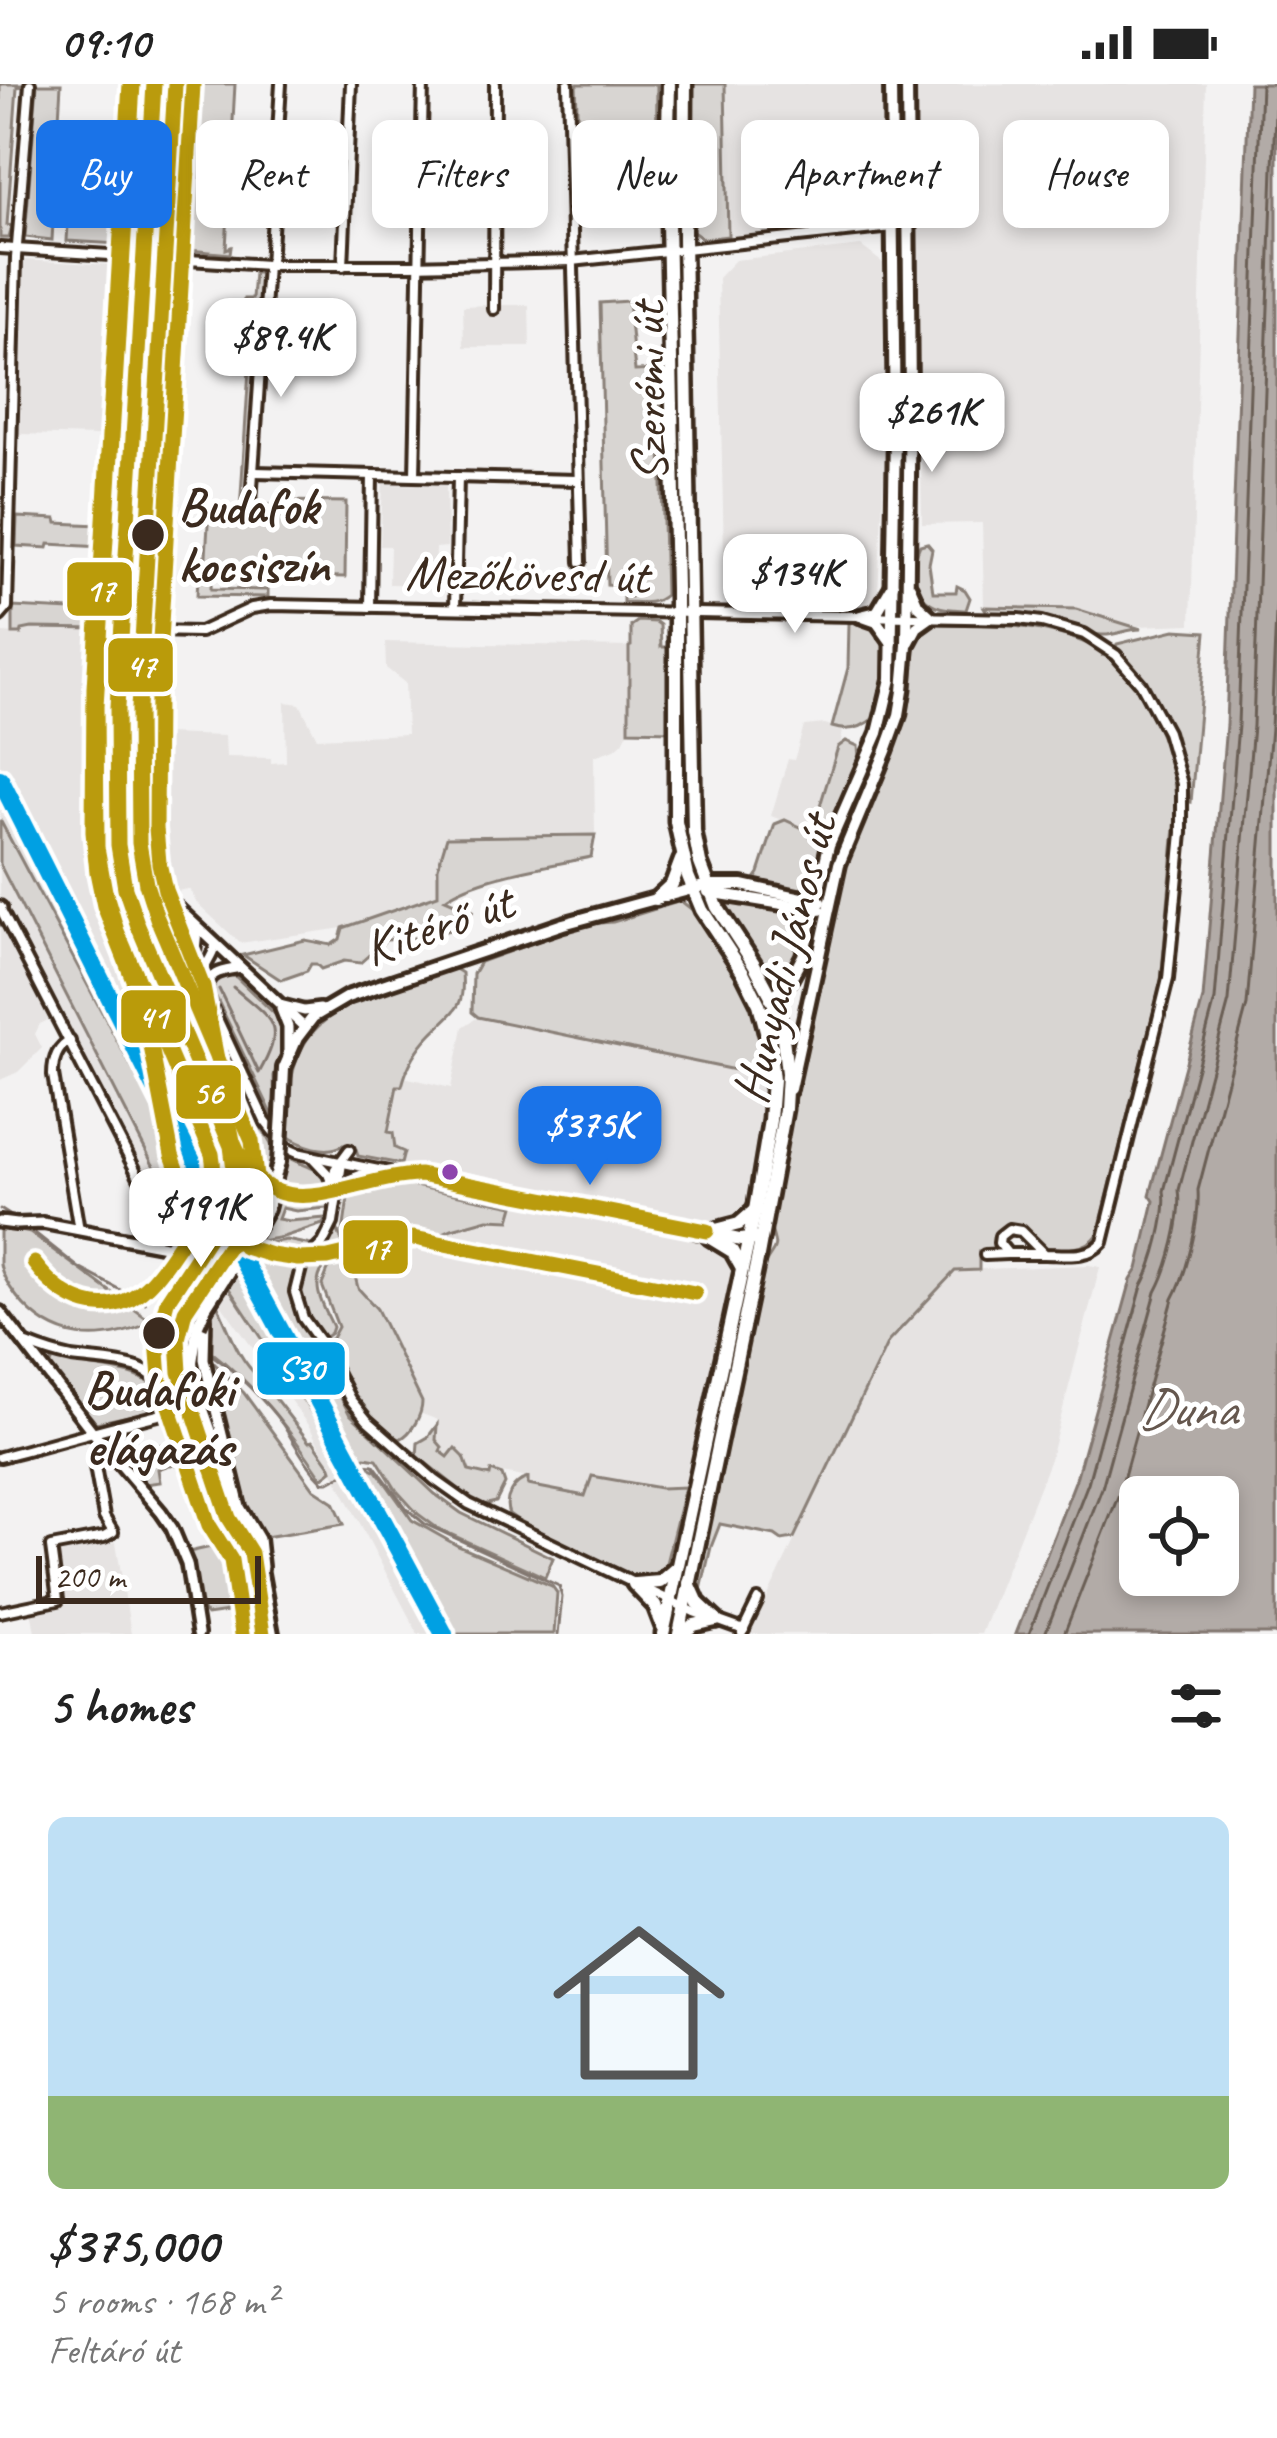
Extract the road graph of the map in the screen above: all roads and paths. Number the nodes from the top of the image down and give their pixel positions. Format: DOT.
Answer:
graph roads {
  1 [pos="30,84"];
  2 [pos="183,84"];
  3 [pos="281,84"];
  4 [pos="350,84"];
  5 [pos="423,84"];
  6 [pos="495,84"];
  7 [pos="568,84"];
  8 [pos="669,84"];
  9 [pos="685,84"];
  10 [pos="891,84"];
  11 [pos="907,84"];
  12 [pos="892,120"];
  13 [pos="907,120"];
  14 [pos="884,228"];
  15 [pos="893,228"];
  16 [pos="908,228"];
  17 [pos="0,248"];
  18 [pos="17,249"];
  19 [pos="684,250"];
  20 [pos="668,251"];
  21 [pos="173,259"];
  22 [pos="572,261"];
  23 [pos="495,262"];
  24 [pos="269,265"];
  25 [pos="419,265"];
  26 [pos="343,266"];
  27 [pos="494,309"];
  28 [pos="910,394"];
  29 [pos="895,395"];
  30 [pos="254,472"];
  31 [pos="372,475"];
  32 [pos="415,476"];
  33 [pos="458,477"];
  34 [pos="577,480"];
  35 [pos="250,517"];
  36 [pos="4,529"];
  37 [pos="580,562"];
  38 [pos="901,582"];
  39 [pos="370,607"];
  40 [pos="455,608"];
  41 [pos="683,612"];
  42 [pos="0,616"];
  43 [pos="860,616"];
  44 [pos="901,617"];
  45 [pos="931,617"];
  46 [pos="151,631"];
  47 [pos="893,644"];
  48 [pos="907,645"];
  49 [pos="682,853"];
  50 [pos="822,873"];
  51 [pos="703,889"];
  52 [pos="791,896"];
  53 [pos="656,898"];
  54 [pos="815,905"];
  55 [pos="0,908"];
  56 [pos="828,908"];
  57 [pos="197,929"];
  58 [pos="215,946"];
  59 [pos="196,955"];
  60 [pos="238,968"];
  61 [pos="771,996"];
  62 [pos="206,997"];
  63 [pos="279,1004"];
  64 [pos="323,1009"];
  65 [pos="763,1018"];
  66 [pos="304,1027"];
  67 [pos="70,1041"];
  68 [pos="288,1056"];
  69 [pos="785,1109"];
  70 [pos="349,1150"];
  71 [pos="311,1156"];
  72 [pos="342,1162"];
  73 [pos="376,1170"];
  74 [pos="333,1183"];
  75 [pos="336,1197"];
  76 [pos="755,1210"];
  77 [pos="0,1222"];
  78 [pos="79,1230"];
  79 [pos="697,1232"];
  80 [pos="755,1237"];
  81 [pos="154,1244"];
  82 [pos="1008,1254"];
  83 [pos="1044,1254"];
  84 [pos="985,1255"];
  85 [pos="742,1272"];
  86 [pos="3,1321"];
  87 [pos="26,1343"];
  88 [pos="179,1410"];
  89 [pos="92,1432"];
  90 [pos="104,1447"];
  91 [pos="0,1457"];
  92 [pos="200,1478"];
  93 [pos="232,1502"];
  94 [pos="684,1538"];
  95 [pos="676,1568"];
  96 [pos="262,1576"];
  97 [pos="689,1583"];
  98 [pos="634,1585"];
  99 [pos="669,1600"];
  100 [pos="758,1600"];
  101 [pos="685,1608"];
  102 [pos="0,1612"];
  103 [pos="716,1620"];
  104 [pos="743,1632"];
  105 [pos="672,1633"];
  106 [pos="198,1634"];
  107 [pos="248,1634"];
  108 [pos="272,1634"];
  1 -- 18 [label="street"];
  2 -- 21 [label="street"];
  3 -- 24 [label="street"];
  4 -- 26 [label="street"];
  5 -- 25 [label="street"];
  6 -- 23 [label="street"];
  7 -- 22 [label="street"];
  8 -- 20 [label="main road, Szerémi út"];
  9 -- 19 [label="main road, Szerémi út"];
  10 -- 12 [label="main road, Hunyadi János út"];
  11 -- 13 [label="main road, Hunyadi János út"];
  14 -- 19 [label="street"];
  15 -- 29 [label="main road, Hunyadi János út"];
  16 -- 28 [label="main road, Hunyadi János út"];
  17 -- 18 [label="street"];
  18 -- 21 [label="street"];
  18 -- 36 [label="street"];
  19 -- 20 [label="street"];
  19 -- 41 [label="main road, Szerémi út"];
  20 -- 22 [label="street"];
  20 -- 41 [label="main road, Szerémi út"];
  21 -- 24 [label="street"];
  21 -- 46 [label="street"];
  22 -- 23 [label="street"];
  22 -- 34 [label="street"];
  23 -- 25 [label="street"];
  23 -- 27 [label="street"];
  24 -- 26 [label="street"];
  24 -- 30 [label="street"];
  25 -- 26 [label="street"];
  25 -- 32 [label="street"];
  28 -- 29 [label="main road"];
  28 -- 38 [label="main road, Hunyadi János út"];
  29 -- 38 [label="main road, Hunyadi János út"];
  30 -- 31 [label="street"];
  30 -- 35 [label="street"];
  31 -- 32 [label="street"];
  31 -- 39 [label="street"];
  32 -- 33 [label="street"];
  33 -- 34 [label="street"];
  33 -- 40 [label="street"];
  34 -- 37 [label="street"];
  36 -- 42 [label="street"];
  38 -- 43 [label="main road"];
  38 -- 44 [label="main road, Hunyadi János út"];
  38 -- 45 [label="main road"];
  39 -- 40 [label="street, Mezőkövesd út"];
  39 -- 46 [label="street, Mezőkövesd út"];
  40 -- 41 [label="street, Mezőkövesd út"];
  41 -- 43 [label="street, Mezőkövesd út"];
  41 -- 49 [label="main road, Szerémi út"];
  41 -- 51 [label="main road, Szerémi út"];
  43 -- 44 [label="street, Mezőkövesd út"];
  43 -- 47 [label="main road"];
  44 -- 45 [label="street, Mezőkövesd út"];
  44 -- 47 [label="main road, Hunyadi János út"];
  44 -- 48 [label="main road, Hunyadi János út"];
  45 -- 48 [label="main road"];
  45 -- 83 [label="street, Mezőkövesd út"];
  46 -- 57 [label="street"];
  47 -- 50 [label="main road, Hunyadi János út"];
  48 -- 56 [label="main road, Hunyadi János út"];
  49 -- 51 [label="main road, Szerémi út"];
  49 -- 53 [label="main road"];
  50 -- 52 [label="main road"];
  50 -- 54 [label="main road, Hunyadi János út"];
  51 -- 52 [label="main road, Kitérő út"];
  51 -- 53 [label="main road, Kitérő út"];
  51 -- 54 [label="main road, Kitérő út"];
  51 -- 61 [label="main road, Szerémi út"];
  51 -- 65 [label="main road, Szerémi út"];
  52 -- 54 [label="main road, Kitérő út"];
  53 -- 64 [label="main road, Kitérő út"];
  54 -- 56 [label="main road, Kitérő út"];
  54 -- 61 [label="main road, Hunyadi János út"];
  55 -- 67 [label="street"];
  56 -- 69 [label="main road, Hunyadi János út"];
  57 -- 58 [label="street"];
  57 -- 59 [label="street"];
  58 -- 59 [label="street"];
  58 -- 60 [label="street"];
  58 -- 62 [label="street"];
  59 -- 62 [label="street"];
  60 -- 62 [label="street"];
  60 -- 63 [label="street"];
  61 -- 65 [label="main road, Hunyadi János út"];
  61 -- 69 [label="main road, Szerémi út"];
  62 -- 71 [label="street"];
  63 -- 64 [label="street"];
  63 -- 66 [label="street"];
  63 -- 68 [label="street"];
  64 -- 66 [label="main road, Kitérő út"];
  65 -- 76 [label="main road, Hunyadi János út"];
  66 -- 68 [label="main road, Kitérő út"];
  67 -- 78 [label="street"];
  67 -- 81 [label="street"];
  68 -- 93 [label="main road, Kitérő út, bridge"];
  69 -- 80 [label="main road, Hunyadi János út"];
  70 -- 72 [label="street"];
  71 -- 72 [label="street"];
  71 -- 74 [label="street"];
  72 -- 73 [label="street"];
  72 -- 74 [label="street"];
  72 -- 75 [label="street"];
  73 -- 75 [label="street"];
  73 -- 79 [label="street"];
  74 -- 75 [label="street"];
  75 -- 98 [label="street"];
  76 -- 79 [label="main road"];
  76 -- 80 [label="main road, Hunyadi János út"];
  77 -- 78 [label="street"];
  78 -- 81 [label="street"];
  79 -- 80 [label="main road"];
  79 -- 85 [label="main road"];
  80 -- 85 [label="main road, Hunyadi János út"];
  80 -- 97 [label="main road, Hunyadi János út"];
  81 -- 96 [label="street"];
  82 -- 83 [label="street"];
  82 -- 83 [label="street"];
  82 -- 84 [label="street"];
  85 -- 94 [label="main road, Hunyadi János út"];
  86 -- 87 [label="street"];
  87 -- 88 [label="street"];
  87 -- 89 [label="street"];
  88 -- 89 [label="street"];
  88 -- 92 [label="street"];
  89 -- 90 [label="street"];
  89 -- 91 [label="street"];
  90 -- 102 [label="street"];
  90 -- 106 [label="street"];
  93 -- 96 [label="main road"];
  93 -- 107 [label="main road"];
  94 -- 95 [label="main road, Hunyadi János út"];
  94 -- 101 [label="main road"];
  95 -- 98 [label="main road"];
  95 -- 99 [label="main road, Hunyadi János út"];
  96 -- 108 [label="main road"];
  97 -- 101 [label="main road, Hunyadi János út"];
  97 -- 103 [label="main road"];
  98 -- 99 [label="street"];
  98 -- 105 [label="main road"];
  99 -- 101 [label="street"];
  99 -- 105 [label="main road, Hunyadi János út"];
  100 -- 104 [label="street"];
  101 -- 103 [label="street"];
  101 -- 105 [label="main road, Hunyadi János út"];
  103 -- 104 [label="street"];
  103 -- 105 [label="main road"];
}
